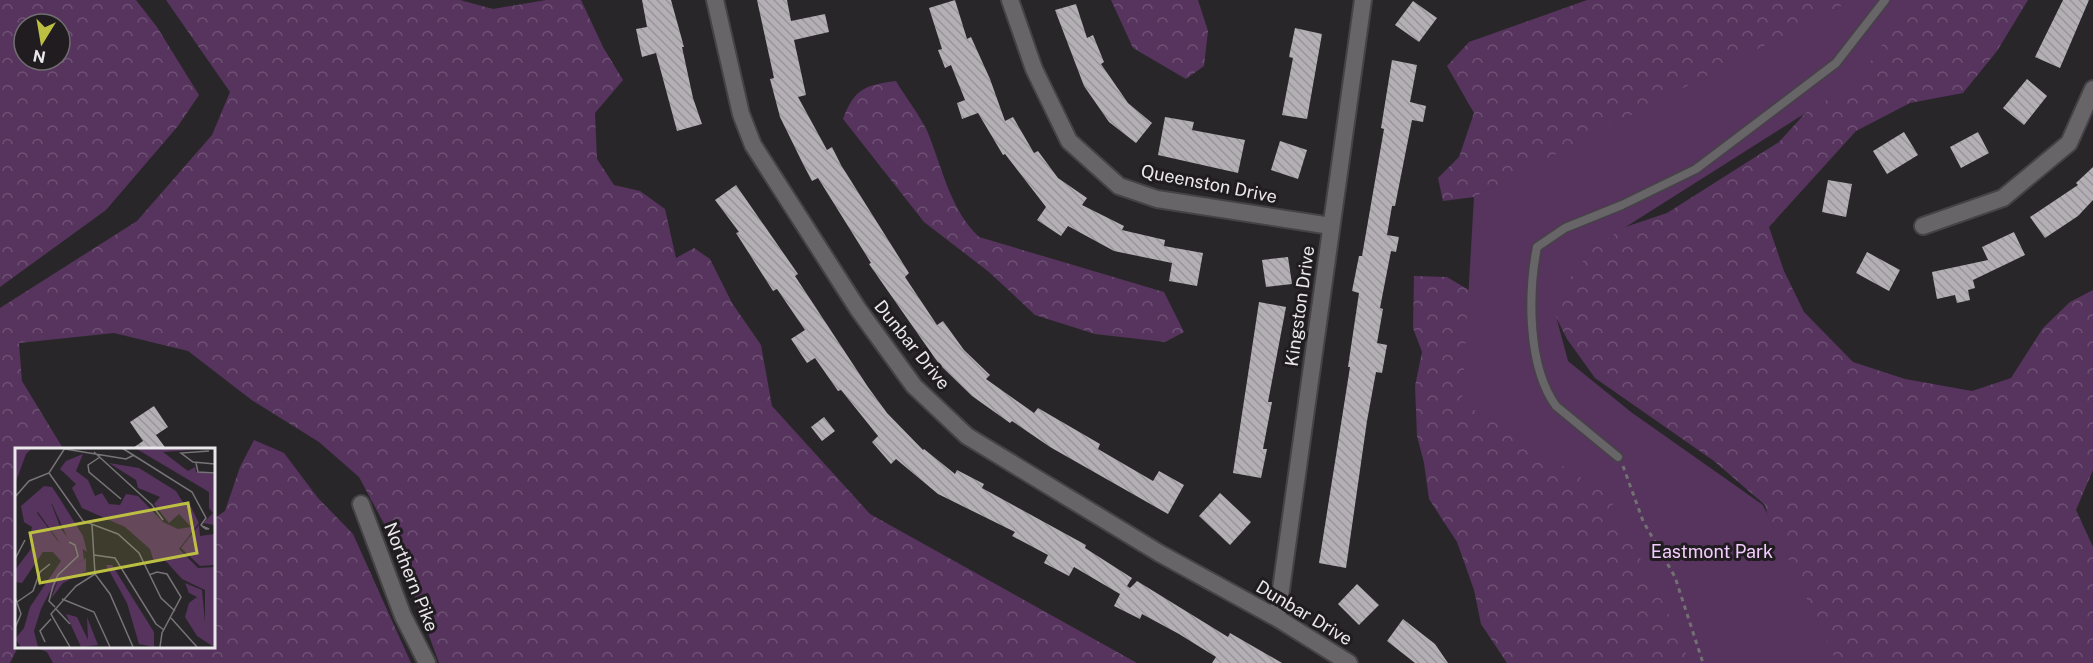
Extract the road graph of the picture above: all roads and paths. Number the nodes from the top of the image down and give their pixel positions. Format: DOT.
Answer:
graph roads {
  1 [pos="715,0"];
  2 [pos="1010,0"];
  3 [pos="1363,0"];
  4 [pos="1885,0"];
  5 [pos="2093,89"];
  6 [pos="1331,226"];
  7 [pos="1923,226"];
  8 [pos="1618,457"];
  9 [pos="361,504"];
  10 [pos="1277,618"];
  11 [pos="427,663"];
  12 [pos="1349,663"];
  13 [pos="1703,663"];
  1 -- 10 [label="street, Dunbar Drive"];
  2 -- 6 [label="street, Queenston Drive"];
  3 -- 6 [label="street, Kingston Drive"];
  4 -- 8 [label="lane"];
  5 -- 7 [label="street"];
  6 -- 10 [label="street, Kingston Drive"];
  8 -- 13 [label="path"];
  9 -- 11 [label="street, Northern Pike"];
  10 -- 12 [label="street, Dunbar Drive"];
}
